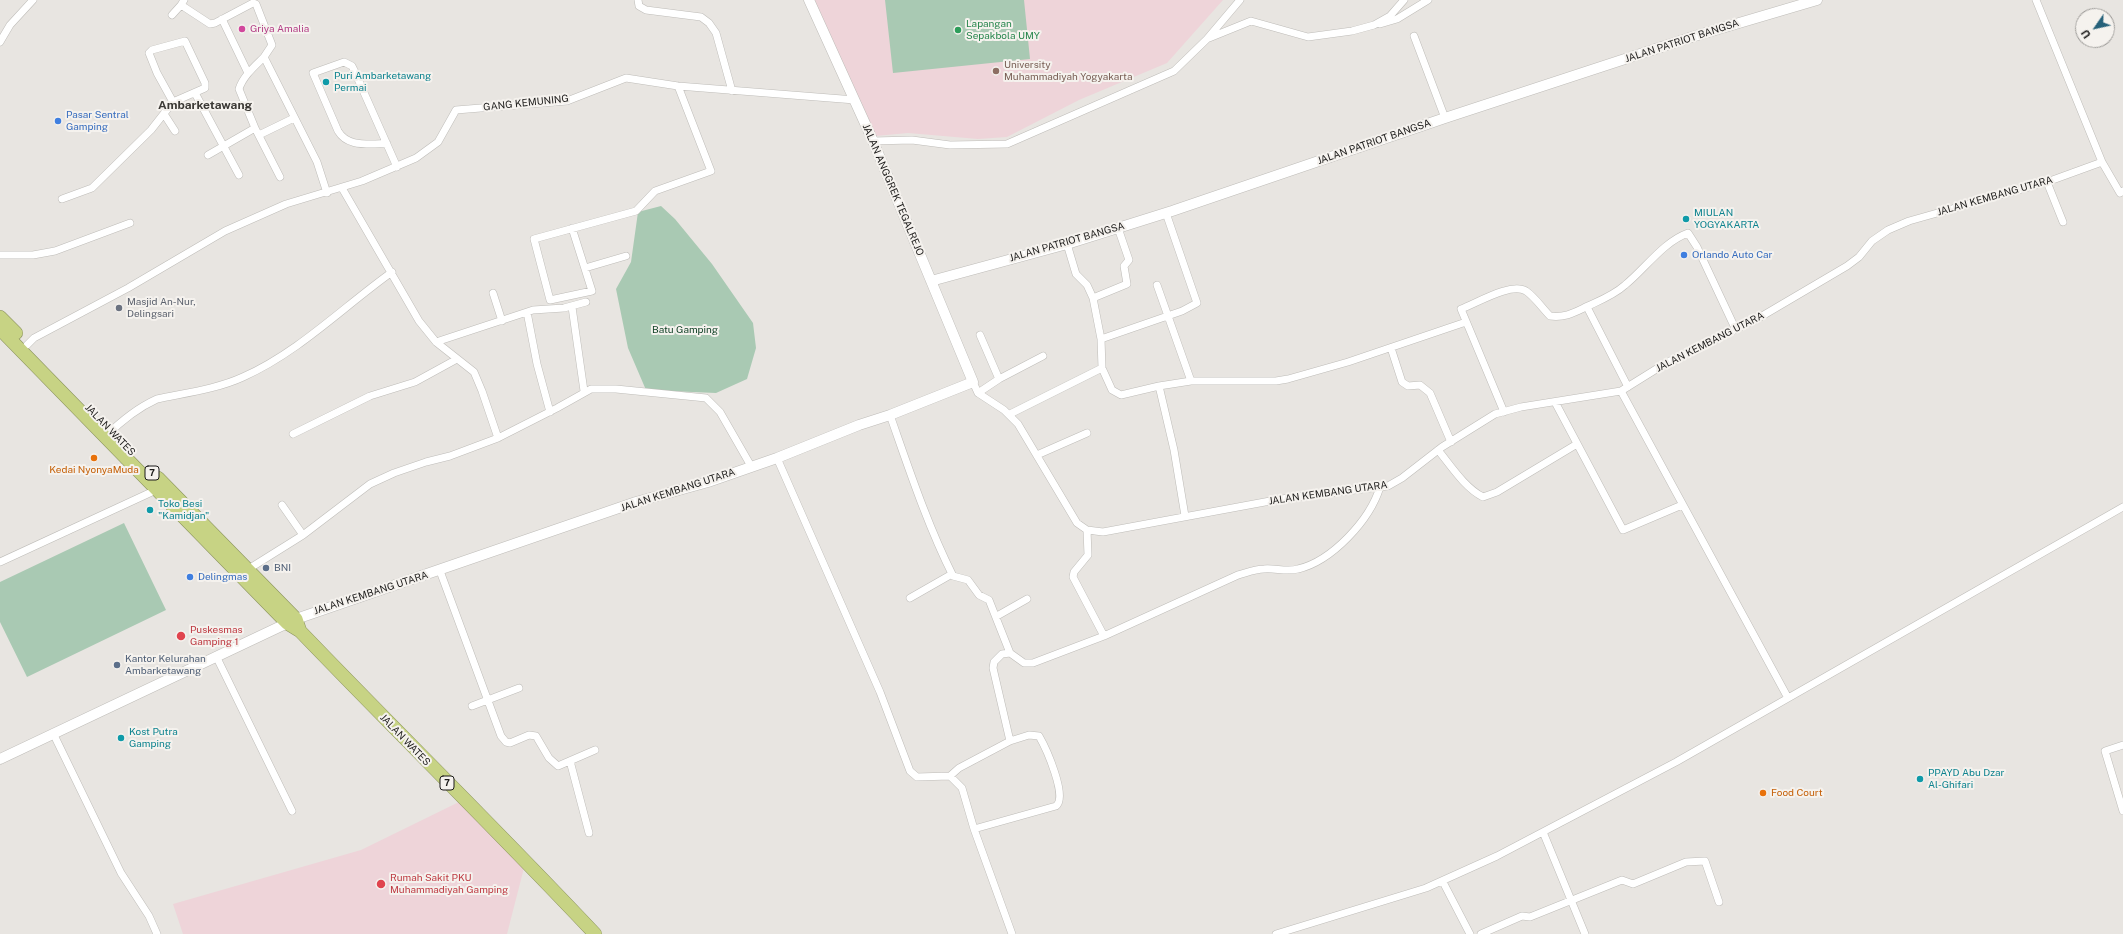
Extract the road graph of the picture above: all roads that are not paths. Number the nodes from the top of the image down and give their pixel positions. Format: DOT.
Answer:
graph roads {
  1 [pos="33,0"];
  2 [pos="638,0"];
  3 [pos="809,0"];
  4 [pos="1240,0"];
  5 [pos="1404,0"];
  6 [pos="1428,0"];
  7 [pos="1817,0"];
  8 [pos="2036,0"];
  9 [pos="183,2"];
  10 [pos="172,14"];
  11 [pos="222,19"];
  12 [pos="1374,25"];
  13 [pos="1414,36"];
  14 [pos="1207,39"];
  15 [pos="0,42"];
  16 [pos="264,57"];
  17 [pos="248,74"];
  18 [pos="678,86"];
  19 [pos="732,91"];
  20 [pos="195,93"];
  21 [pos="855,100"];
  22 [pos="173,102"];
  23 [pos="164,114"];
  24 [pos="294,118"];
  25 [pos="1445,118"];
  26 [pos="255,128"];
  27 [pos="175,131"];
  28 [pos="259,135"];
  29 [pos="874,141"];
  30 [pos="224,144"];
  31 [pos="387,144"];
  32 [pos="208,155"];
  33 [pos="2102,162"];
  34 [pos="397,166"];
  35 [pos="239,175"];
  36 [pos="280,177"];
  37 [pos="2047,182"];
  38 [pos="342,188"];
  39 [pos="327,193"];
  40 [pos="2122,193"];
  41 [pos="62,199"];
  42 [pos="1166,213"];
  43 [pos="2063,222"];
  44 [pos="130,223"];
  45 [pos="572,228"];
  46 [pos="1118,228"];
  47 [pos="1066,244"];
  48 [pos="0,254"];
  49 [pos="626,256"];
  50 [pos="585,268"];
  51 [pos="392,272"];
  52 [pos="931,281"];
  53 [pos="1157,285"];
  54 [pos="493,293"];
  55 [pos="1093,298"];
  56 [pos="586,302"];
  57 [pos="572,307"];
  58 [pos="1587,307"];
  59 [pos="527,312"];
  60 [pos="1168,315"];
  61 [pos="0,317"];
  62 [pos="502,321"];
  63 [pos="1466,322"];
  64 [pos="1735,328"];
  65 [pos="0,329"];
  66 [pos="980,335"];
  67 [pos="1101,339"];
  68 [pos="436,342"];
  69 [pos="27,344"];
  70 [pos="1391,348"];
  71 [pos="1043,356"];
  72 [pos="457,359"];
  73 [pos="1102,368"];
  74 [pos="999,379"];
  75 [pos="1191,381"];
  76 [pos="973,382"];
  77 [pos="1159,386"];
  78 [pos="1624,389"];
  79 [pos="584,391"];
  80 [pos="978,393"];
  81 [pos="1555,402"];
  82 [pos="550,412"];
  83 [pos="1504,412"];
  84 [pos="1010,414"];
  85 [pos="890,415"];
  86 [pos="1087,433"];
  87 [pos="108,434"];
  88 [pos="293,434"];
  89 [pos="498,438"];
  90 [pos="1451,442"];
  91 [pos="1577,444"];
  92 [pos="1438,450"];
  93 [pos="1037,455"];
  94 [pos="777,458"];
  95 [pos="751,466"];
  96 [pos="1380,487"];
  97 [pos="156,490"];
  98 [pos="282,505"];
  99 [pos="1682,505"];
  100 [pos="2123,507"];
  101 [pos="1185,516"];
  102 [pos="1087,530"];
  103 [pos="303,535"];
  104 [pos="0,562"];
  105 [pos="247,570"];
  106 [pos="440,571"];
  107 [pos="952,574"];
  108 [pos="910,598"];
  109 [pos="1027,599"];
  110 [pos="997,616"];
  111 [pos="294,624"];
  112 [pos="1104,636"];
  113 [pos="1010,653"];
  114 [pos="216,656"];
  115 [pos="519,688"];
  116 [pos="1788,698"];
  117 [pos="487,701"];
  118 [pos="472,706"];
  119 [pos="53,733"];
  120 [pos="1010,741"];
  121 [pos="2123,745"];
  122 [pos="595,750"];
  123 [pos="0,759"];
  124 [pos="570,761"];
  125 [pos="950,776"];
  126 [pos="292,811"];
  127 [pos="2123,811"];
  128 [pos="974,829"];
  129 [pos="1543,832"];
  130 [pos="589,833"];
  131 [pos="1443,882"];
  132 [pos="1571,900"];
  133 [pos="1719,900"];
  134 [pos="157,934"];
  135 [pos="595,934"];
  136 [pos="1012,934"];
  137 [pos="1276,934"];
  138 [pos="1470,934"];
  139 [pos="1481,934"];
  140 [pos="1585,934"];
  1 -- 15 [label="street"];
  2 -- 19 [label="street"];
  3 -- 21 [label="street, JALAN ANGGREK TEGALREJO"];
  4 -- 14 [label="street"];
  5 -- 12 [label="street"];
  6 -- 12 [label="street"];
  7 -- 25 [label="street, JALAN PATRIOT BANGSA"];
  8 -- 33 [label="street"];
  9 -- 10 [label="street"];
  9 -- 11 [label="street"];
  11 -- 16 [label="street"];
  11 -- 17 [label="street"];
  12 -- 14 [label="street"];
  13 -- 25 [label="street"];
  14 -- 29 [label="street"];
  16 -- 17 [label="street"];
  16 -- 24 [label="street"];
  17 -- 26 [label="street"];
  18 -- 19 [label="street, GANG KEMUNING"];
  18 -- 34 [label="street, GANG KEMUNING"];
  18 -- 45 [label="street"];
  19 -- 21 [label="street, GANG KEMUNING"];
  20 -- 22 [label="street"];
  20 -- 22 [label="street"];
  20 -- 30 [label="street"];
  21 -- 29 [label="street, JALAN ANGGREK TEGALREJO"];
  22 -- 23 [label="street"];
  23 -- 27 [label="street"];
  23 -- 41 [label="street"];
  24 -- 28 [label="street"];
  24 -- 39 [label="street"];
  25 -- 42 [label="street, JALAN PATRIOT BANGSA"];
  26 -- 28 [label="street"];
  26 -- 30 [label="street"];
  28 -- 36 [label="street"];
  29 -- 52 [label="street, JALAN ANGGREK TEGALREJO"];
  30 -- 32 [label="street"];
  30 -- 35 [label="street"];
  31 -- 31 [label="street"];
  31 -- 34 [label="street"];
  33 -- 37 [label="street, JALAN KEMBANG UTARA"];
  33 -- 40 [label="street"];
  34 -- 38 [label="street, GANG KEMUNING"];
  37 -- 43 [label="street"];
  37 -- 64 [label="street, JALAN KEMBANG UTARA"];
  38 -- 39 [label="street, GANG KEMUNING"];
  38 -- 51 [label="street"];
  39 -- 69 [label="street, GANG KEMUNING"];
  42 -- 46 [label="street, JALAN PATRIOT BANGSA"];
  42 -- 60 [label="street"];
  44 -- 48 [label="street"];
  45 -- 50 [label="street"];
  45 -- 50 [label="street"];
  46 -- 47 [label="street, JALAN PATRIOT BANGSA"];
  46 -- 55 [label="street"];
  47 -- 52 [label="street, JALAN PATRIOT BANGSA"];
  47 -- 55 [label="street"];
  49 -- 50 [label="street"];
  51 -- 68 [label="street"];
  51 -- 87 [label="street"];
  52 -- 76 [label="street, JALAN ANGGREK TEGALREJO"];
  53 -- 60 [label="street"];
  54 -- 62 [label="street"];
  55 -- 67 [label="street"];
  56 -- 57 [label="street"];
  57 -- 59 [label="street"];
  57 -- 79 [label="street"];
  58 -- 63 [label="street"];
  58 -- 64 [label="street"];
  58 -- 78 [label="street"];
  59 -- 62 [label="street"];
  59 -- 82 [label="street"];
  60 -- 67 [label="street"];
  60 -- 75 [label="street"];
  61 -- 69 [label="highway, JALAN WATES / 7"];
  62 -- 68 [label="street"];
  63 -- 70 [label="street"];
  63 -- 83 [label="street"];
  64 -- 78 [label="street, JALAN KEMBANG UTARA"];
  65 -- 87 [label="highway, JALAN WATES / 7"];
  66 -- 74 [label="street"];
  67 -- 73 [label="street"];
  68 -- 72 [label="street"];
  69 -- 87 [label="highway, JALAN WATES / 7"];
  70 -- 75 [label="street"];
  70 -- 90 [label="street"];
  71 -- 74 [label="street"];
  72 -- 88 [label="street"];
  72 -- 89 [label="street"];
  73 -- 77 [label="street"];
  73 -- 84 [label="street"];
  74 -- 80 [label="street"];
  75 -- 77 [label="street"];
  76 -- 80 [label="street"];
  76 -- 85 [label="street, JALAN KEMBANG UTARA"];
  77 -- 101 [label="street"];
  78 -- 81 [label="street, JALAN KEMBANG UTARA"];
  78 -- 99 [label="street"];
  79 -- 82 [label="street"];
  79 -- 95 [label="street"];
  80 -- 84 [label="street"];
  81 -- 83 [label="street, JALAN KEMBANG UTARA"];
  81 -- 91 [label="street"];
  82 -- 89 [label="street"];
  83 -- 90 [label="street, JALAN KEMBANG UTARA"];
  84 -- 93 [label="street"];
  85 -- 94 [label="street, JALAN KEMBANG UTARA"];
  85 -- 107 [label="street"];
  86 -- 93 [label="street"];
  87 -- 97 [label="highway, JALAN WATES / 7"];
  87 -- 105 [label="highway, JALAN WATES / 7"];
  89 -- 103 [label="street"];
  90 -- 92 [label="street, JALAN KEMBANG UTARA"];
  91 -- 92 [label="street"];
  91 -- 99 [label="street"];
  92 -- 96 [label="street, JALAN KEMBANG UTARA"];
  93 -- 102 [label="street"];
  94 -- 95 [label="street, JALAN KEMBANG UTARA"];
  94 -- 125 [label="street"];
  95 -- 106 [label="street, JALAN KEMBANG UTARA"];
  96 -- 101 [label="street, JALAN KEMBANG UTARA"];
  96 -- 112 [label="street"];
  97 -- 104 [label="street"];
  97 -- 111 [label="highway, JALAN WATES / 7"];
  98 -- 103 [label="street"];
  99 -- 116 [label="street"];
  100 -- 116 [label="street"];
  101 -- 102 [label="street, JALAN KEMBANG UTARA"];
  102 -- 112 [label="street"];
  103 -- 105 [label="street"];
  105 -- 111 [label="highway, JALAN WATES / 7"];
  106 -- 111 [label="street, JALAN KEMBANG UTARA"];
  106 -- 117 [label="street"];
  107 -- 108 [label="street"];
  107 -- 110 [label="street"];
  109 -- 110 [label="street"];
  110 -- 113 [label="street"];
  111 -- 114 [label="street, JALAN KEMBANG UTARA"];
  111 -- 135 [label="highway, JALAN WATES / 7"];
  112 -- 113 [label="street"];
  113 -- 120 [label="street"];
  114 -- 119 [label="street, JALAN KEMBANG UTARA"];
  114 -- 126 [label="street"];
  115 -- 117 [label="street"];
  116 -- 129 [label="street"];
  117 -- 118 [label="street"];
  117 -- 124 [label="street"];
  119 -- 123 [label="street, JALAN KEMBANG UTARA"];
  119 -- 134 [label="street"];
  120 -- 125 [label="street"];
  120 -- 128 [label="street"];
  121 -- 127 [label="street"];
  122 -- 124 [label="street"];
  124 -- 130 [label="street"];
  125 -- 128 [label="street"];
  128 -- 136 [label="street"];
  129 -- 131 [label="street"];
  129 -- 132 [label="street"];
  131 -- 137 [label="street"];
  131 -- 138 [label="street"];
  132 -- 133 [label="street"];
  132 -- 139 [label="street"];
  132 -- 140 [label="street"];
}
